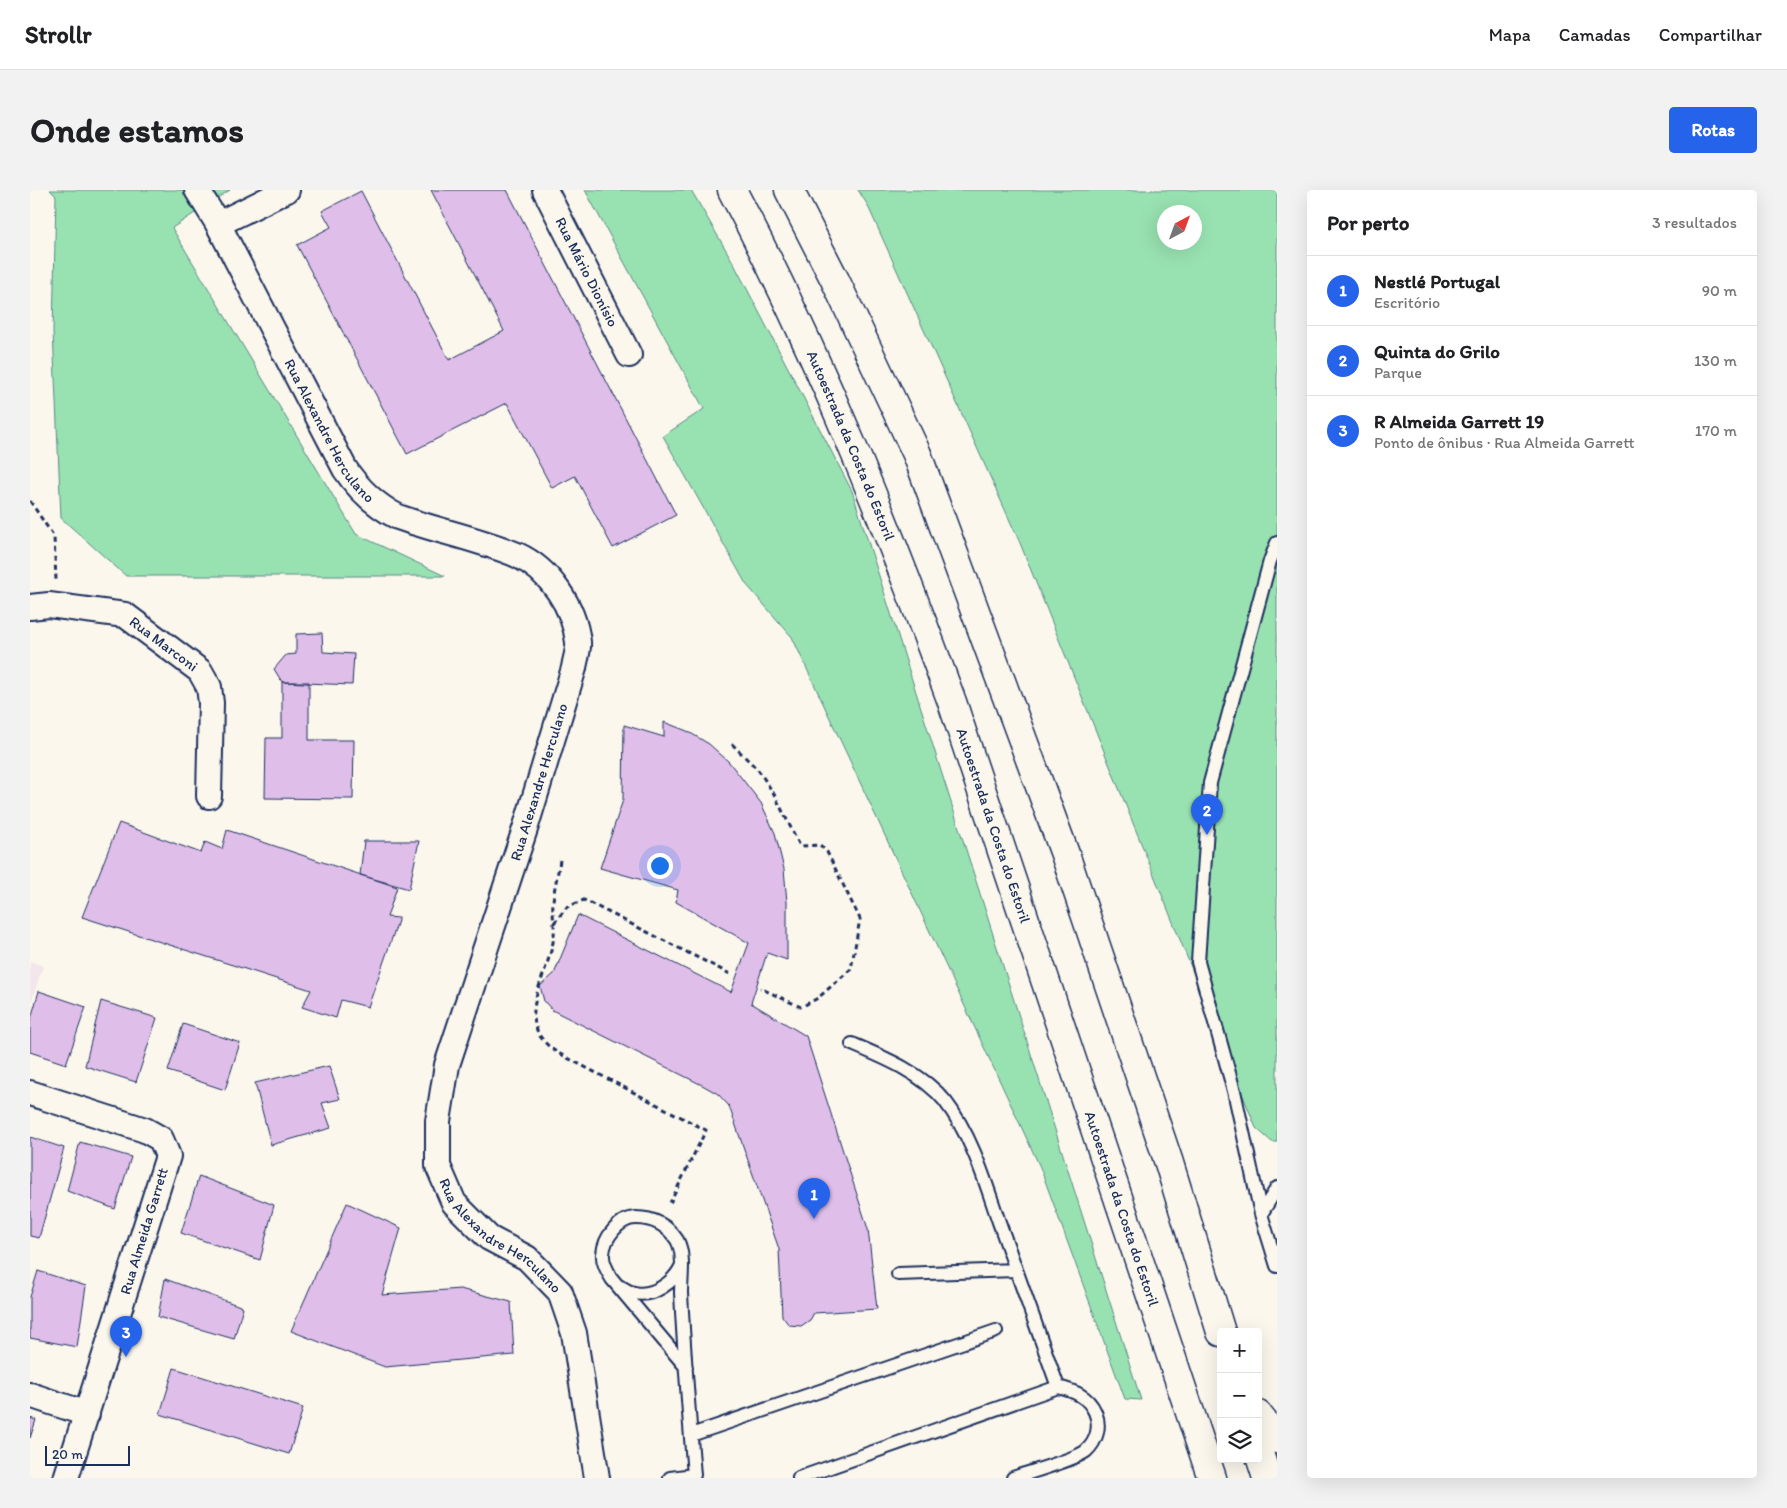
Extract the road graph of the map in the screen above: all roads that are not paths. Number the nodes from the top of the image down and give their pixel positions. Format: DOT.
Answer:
graph roads {
  1 [pos="197,190"];
  2 [pos="287,190"];
  3 [pos="545,190"];
  4 [pos="732,190"];
  5 [pos="789,190"];
  6 [pos="218,224"];
  7 [pos="629,355"];
  8 [pos="1277,543"];
  9 [pos="30,607"];
  10 [pos="209,796"];
  11 [pos="852,1044"];
  12 [pos="30,1094"];
  13 [pos="1277,1188"];
  14 [pos="1261,1214"];
  15 [pos="681,1266"];
  16 [pos="1277,1266"];
  17 [pos="1016,1270"];
  18 [pos="898,1274"];
  19 [pos="616,1284"];
  20 [pos="1220,1328"];
  21 [pos="996,1330"];
  22 [pos="686,1367"];
  23 [pos="1058,1387"];
  24 [pos="30,1395"];
  25 [pos="87,1414"];
  26 [pos="1260,1418"];
  27 [pos="691,1435"];
  28 [pos="1277,1439"];
  29 [pos="1262,1462"];
  30 [pos="695,1477"];
  31 [pos="66,1478"];
  32 [pos="598,1478"];
  33 [pos="670,1478"];
  34 [pos="799,1478"];
  35 [pos="1012,1478"];
  36 [pos="1212,1478"];
  37 [pos="1267,1478"];
  1 -- 6 [label="street, Rua Alexandre Herculano"];
  2 -- 6 [label="street"];
  3 -- 7 [label="street, Rua Mário Dionísio"];
  4 -- 36 [label="highway, Autoestrada da Costa do Estoril"];
  5 -- 20 [label="highway"];
  6 -- 32 [label="street, Rua Alexandre Herculano"];
  8 -- 14 [label="lane"];
  9 -- 10 [label="street, Rua Marconi"];
  11 -- 17 [label="lane"];
  12 -- 25 [label="street, Rua Almeida Garrett"];
  13 -- 14 [label="lane"];
  14 -- 16 [label="lane"];
  15 -- 19 [label="lane"];
  15 -- 19 [label="lane"];
  15 -- 22 [label="lane"];
  17 -- 18 [label="lane"];
  17 -- 23 [label="lane"];
  19 -- 22 [label="lane"];
  21 -- 27 [label="lane"];
  22 -- 27 [label="lane"];
  23 -- 34 [label="lane"];
  23 -- 35 [label="lane"];
  24 -- 25 [label="street"];
  25 -- 31 [label="street, Rua Almeida Garrett"];
  26 -- 28 [label="highway"];
  27 -- 30 [label="lane"];
  29 -- 37 [label="highway"];
  30 -- 33 [label="lane"];
}
